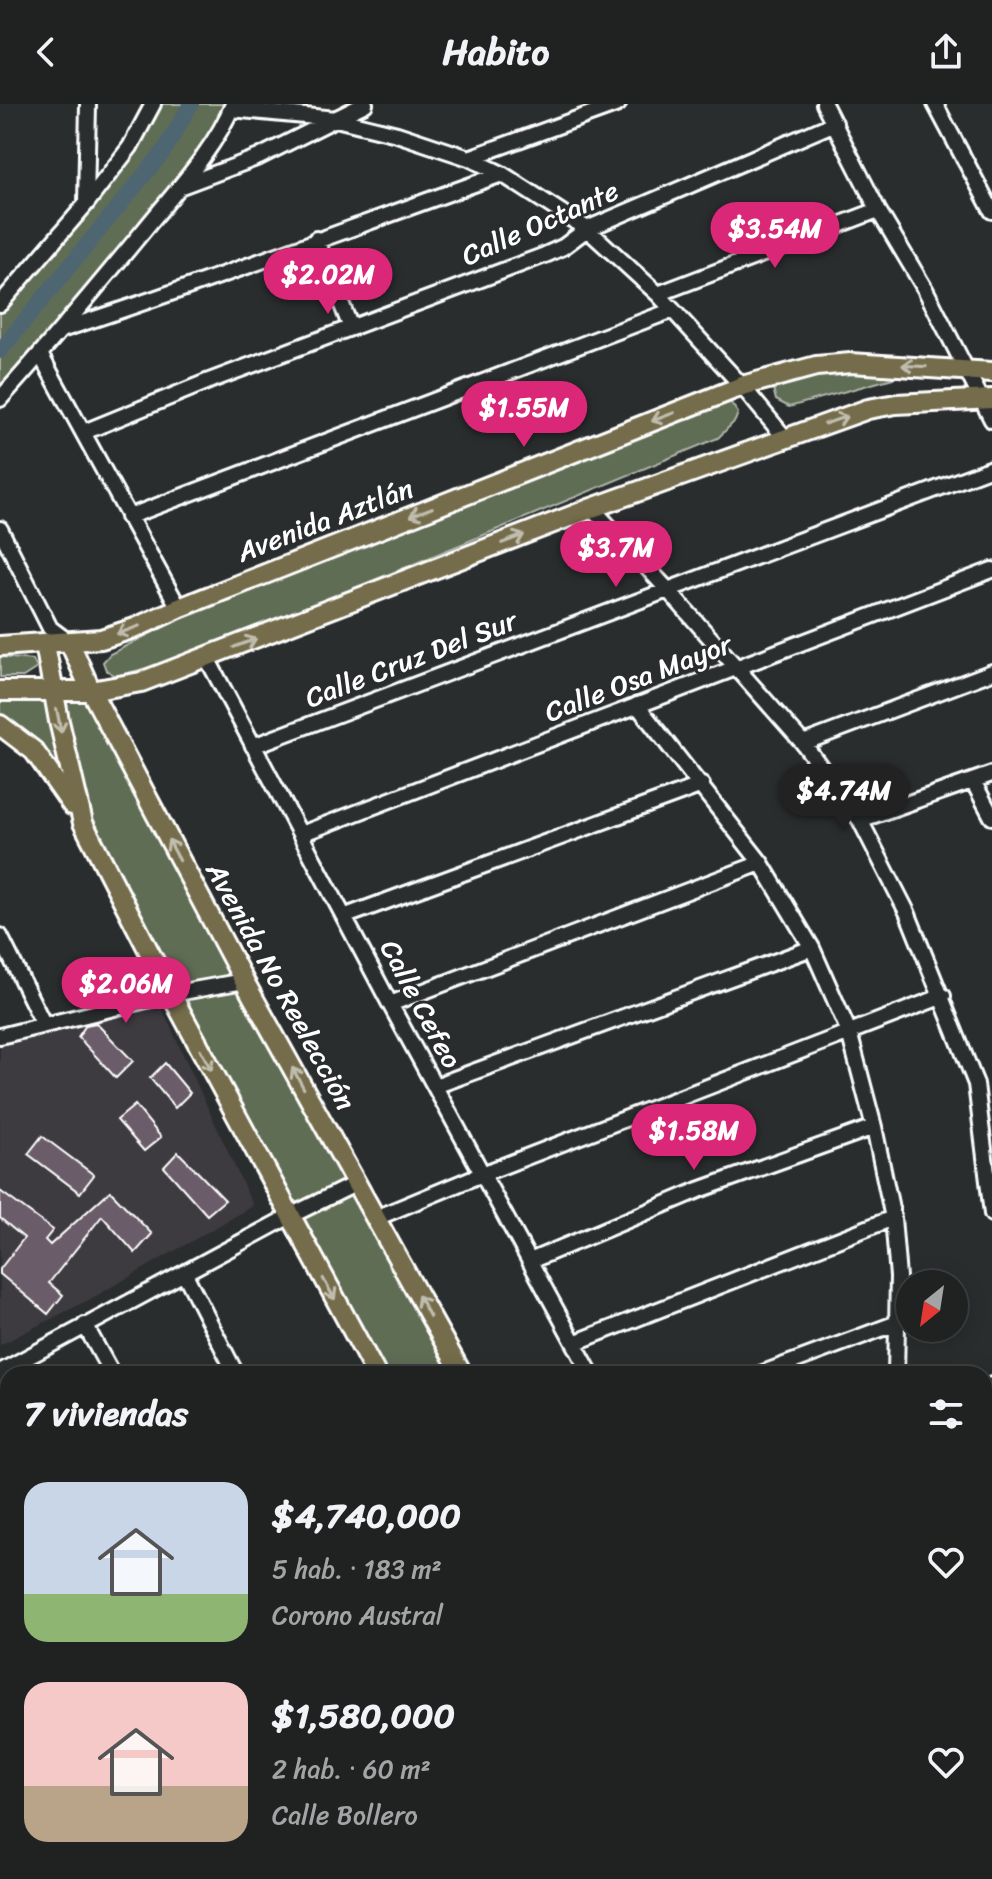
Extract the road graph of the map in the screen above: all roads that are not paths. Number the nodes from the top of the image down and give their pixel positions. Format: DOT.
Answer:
graph roads {
  1 [pos="88,104"];
  2 [pos="153,104"];
  3 [pos="365,104"];
  4 [pos="618,104"];
  5 [pos="824,104"];
  6 [pos="935,104"];
  7 [pos="232,107"];
  8 [pos="336,119"];
  9 [pos="835,123"];
  10 [pos="469,158"];
  11 [pos="502,174"];
  12 [pos="179,187"];
  13 [pos="86,204"];
  14 [pos="878,210"];
  15 [pos="992,211"];
  16 [pos="587,229"];
  17 [pos="316,239"];
  18 [pos="658,294"];
  19 [pos="0,304"];
  20 [pos="673,310"];
  21 [pos="351,328"];
  22 [pos="61,330"];
  23 [pos="40,354"];
  24 [pos="966,369"];
  25 [pos="992,372"];
  26 [pos="742,386"];
  27 [pos="986,398"];
  28 [pos="0,399"];
  29 [pos="992,420"];
  30 [pos="84,432"];
  31 [pos="785,438"];
  32 [pos="992,468"];
  33 [pos="592,508"];
  34 [pos="128,517"];
  35 [pos="0,529"];
  36 [pos="992,570"];
  37 [pos="667,589"];
  38 [pos="179,608"];
  39 [pos="48,636"];
  40 [pos="70,643"];
  41 [pos="0,646"];
  42 [pos="207,658"];
  43 [pos="736,669"];
  44 [pos="992,672"];
  45 [pos="0,691"];
  46 [pos="53,691"];
  47 [pos="91,691"];
  48 [pos="637,705"];
  49 [pos="0,725"];
  50 [pos="803,743"];
  51 [pos="253,746"];
  52 [pos="992,774"];
  53 [pos="973,781"];
  54 [pos="702,785"];
  55 [pos="992,817"];
  56 [pos="860,820"];
  57 [pos="83,823"];
  58 [pos="301,834"];
  59 [pos="761,863"];
  60 [pos="346,916"];
  61 [pos="0,936"];
  62 [pos="812,948"];
  63 [pos="244,981"];
  64 [pos="171,994"];
  65 [pos="943,996"];
  66 [pos="390,1004"];
  67 [pos="44,1025"];
  68 [pos="849,1032"];
  69 [pos="0,1036"];
  70 [pos="992,1078"];
  71 [pos="976,1084"];
  72 [pos="435,1086"];
  73 [pos="874,1127"];
  74 [pos="482,1174"];
  75 [pos="990,1182"];
  76 [pos="357,1183"];
  77 [pos="992,1214"];
  78 [pos="290,1216"];
  79 [pos="376,1218"];
  80 [pos="893,1218"];
  81 [pos="530,1261"];
  82 [pos="897,1270"];
  83 [pos="185,1274"];
  84 [pos="896,1323"];
  85 [pos="85,1325"];
  86 [pos="897,1342"];
  87 [pos="574,1343"];
  88 [pos="15,1366"];
  89 [pos="108,1366"];
  90 [pos="232,1366"];
  91 [pos="372,1366"];
  92 [pos="458,1366"];
  93 [pos="587,1366"];
  94 [pos="781,1366"];
  95 [pos="896,1366"];
  1 -- 13 [label="street"];
  2 -- 13 [label="street"];
  3 -- 8 [label="street"];
  4 -- 10 [label="street"];
  5 -- 9 [label="street"];
  6 -- 15 [label="street"];
  7 -- 8 [label="street"];
  7 -- 12 [label="street"];
  8 -- 10 [label="street"];
  8 -- 12 [label="street"];
  9 -- 14 [label="street"];
  9 -- 16 [label="street, Calle Octante"];
  10 -- 11 [label="street"];
  11 -- 16 [label="street"];
  11 -- 17 [label="street"];
  12 -- 22 [label="street"];
  13 -- 19 [label="street"];
  14 -- 18 [label="street"];
  14 -- 24 [label="street"];
  16 -- 18 [label="street"];
  16 -- 21 [label="street, Calle Octante"];
  17 -- 21 [label="street"];
  17 -- 22 [label="street"];
  18 -- 20 [label="street"];
  20 -- 26 [label="street"];
  20 -- 34 [label="street"];
  21 -- 30 [label="street, Calle Octante"];
  22 -- 23 [label="street"];
  23 -- 28 [label="street"];
  23 -- 30 [label="street"];
  24 -- 25 [label="main road, Avenida Aztlán"];
  24 -- 26 [label="main road, Avenida Aztlán, one-way"];
  24 -- 27 [label="street"];
  26 -- 31 [label="street"];
  26 -- 38 [label="main road, Avenida Aztlán, one-way"];
  27 -- 29 [label="street"];
  31 -- 27 [label="main road, one-way"];
  30 -- 34 [label="street"];
  31 -- 33 [label="main road"];
  32 -- 37 [label="street, Calle Cruz Del Sur"];
  33 -- 37 [label="street"];
  42 -- 33 [label="main road, one-way"];
  34 -- 38 [label="street"];
  35 -- 39 [label="street"];
  36 -- 43 [label="street, Calle Osa Mayor"];
  37 -- 43 [label="street"];
  37 -- 51 [label="street, Calle Cruz Del Sur"];
  38 -- 40 [label="main road, Avenida Aztlán, one-way"];
  39 -- 40 [label="main road, Avenida Aztlán"];
  39 -- 41 [label="main road, Avenida Aztlán"];
  39 -- 46 [label="main road"];
  40 -- 47 [label="main road, Avenida No Reelección"];
  42 -- 47 [label="main road"];
  42 -- 51 [label="street, Calle Cefeo"];
  43 -- 48 [label="street, Calle Osa Mayor"];
  43 -- 50 [label="street"];
  44 -- 50 [label="street"];
  45 -- 46 [label="main road"];
  46 -- 47 [label="main road"];
  46 -- 57 [label="main road, one-way"];
  63 -- 47 [label="main road, Avenida No Reelección, one-way"];
  48 -- 54 [label="street"];
  48 -- 58 [label="street, Calle Osa Mayor"];
  49 -- 57 [label="main road"];
  50 -- 56 [label="street"];
  51 -- 58 [label="street, Calle Cefeo"];
  52 -- 53 [label="street"];
  53 -- 55 [label="street"];
  53 -- 56 [label="street"];
  54 -- 59 [label="street"];
  54 -- 60 [label="street"];
  56 -- 65 [label="street"];
  57 -- 64 [label="main road"];
  58 -- 60 [label="street, Calle Cefeo"];
  59 -- 62 [label="street"];
  59 -- 66 [label="street"];
  60 -- 66 [label="street, Calle Cefeo"];
  61 -- 67 [label="street"];
  62 -- 68 [label="street"];
  62 -- 72 [label="street"];
  63 -- 64 [label="street"];
  76 -- 63 [label="main road, Avenida No Reelección, one-way"];
  64 -- 67 [label="street"];
  64 -- 78 [label="main road, one-way"];
  65 -- 68 [label="street"];
  65 -- 71 [label="street"];
  66 -- 72 [label="street, Calle Cefeo"];
  67 -- 69 [label="street"];
  68 -- 73 [label="street"];
  68 -- 74 [label="street"];
  70 -- 71 [label="street"];
  71 -- 75 [label="street"];
  72 -- 74 [label="street, Calle Cefeo"];
  73 -- 80 [label="street"];
  73 -- 81 [label="street"];
  74 -- 79 [label="street"];
  74 -- 81 [label="street, Calle Cefeo"];
  75 -- 77 [label="street"];
  76 -- 78 [label="street"];
  76 -- 79 [label="main road, Avenida No Reelección"];
  78 -- 83 [label="street"];
  78 -- 91 [label="main road, one-way"];
  92 -- 79 [label="main road, Avenida No Reelección, one-way"];
  80 -- 82 [label="street"];
  80 -- 87 [label="street"];
  81 -- 87 [label="street, Calle Cefeo"];
  83 -- 85 [label="street"];
  83 -- 90 [label="street"];
  84 -- 94 [label="street"];
  85 -- 88 [label="street"];
  85 -- 89 [label="street"];
  86 -- 95 [label="street"];
  87 -- 93 [label="street, Calle Cefeo"];
}
